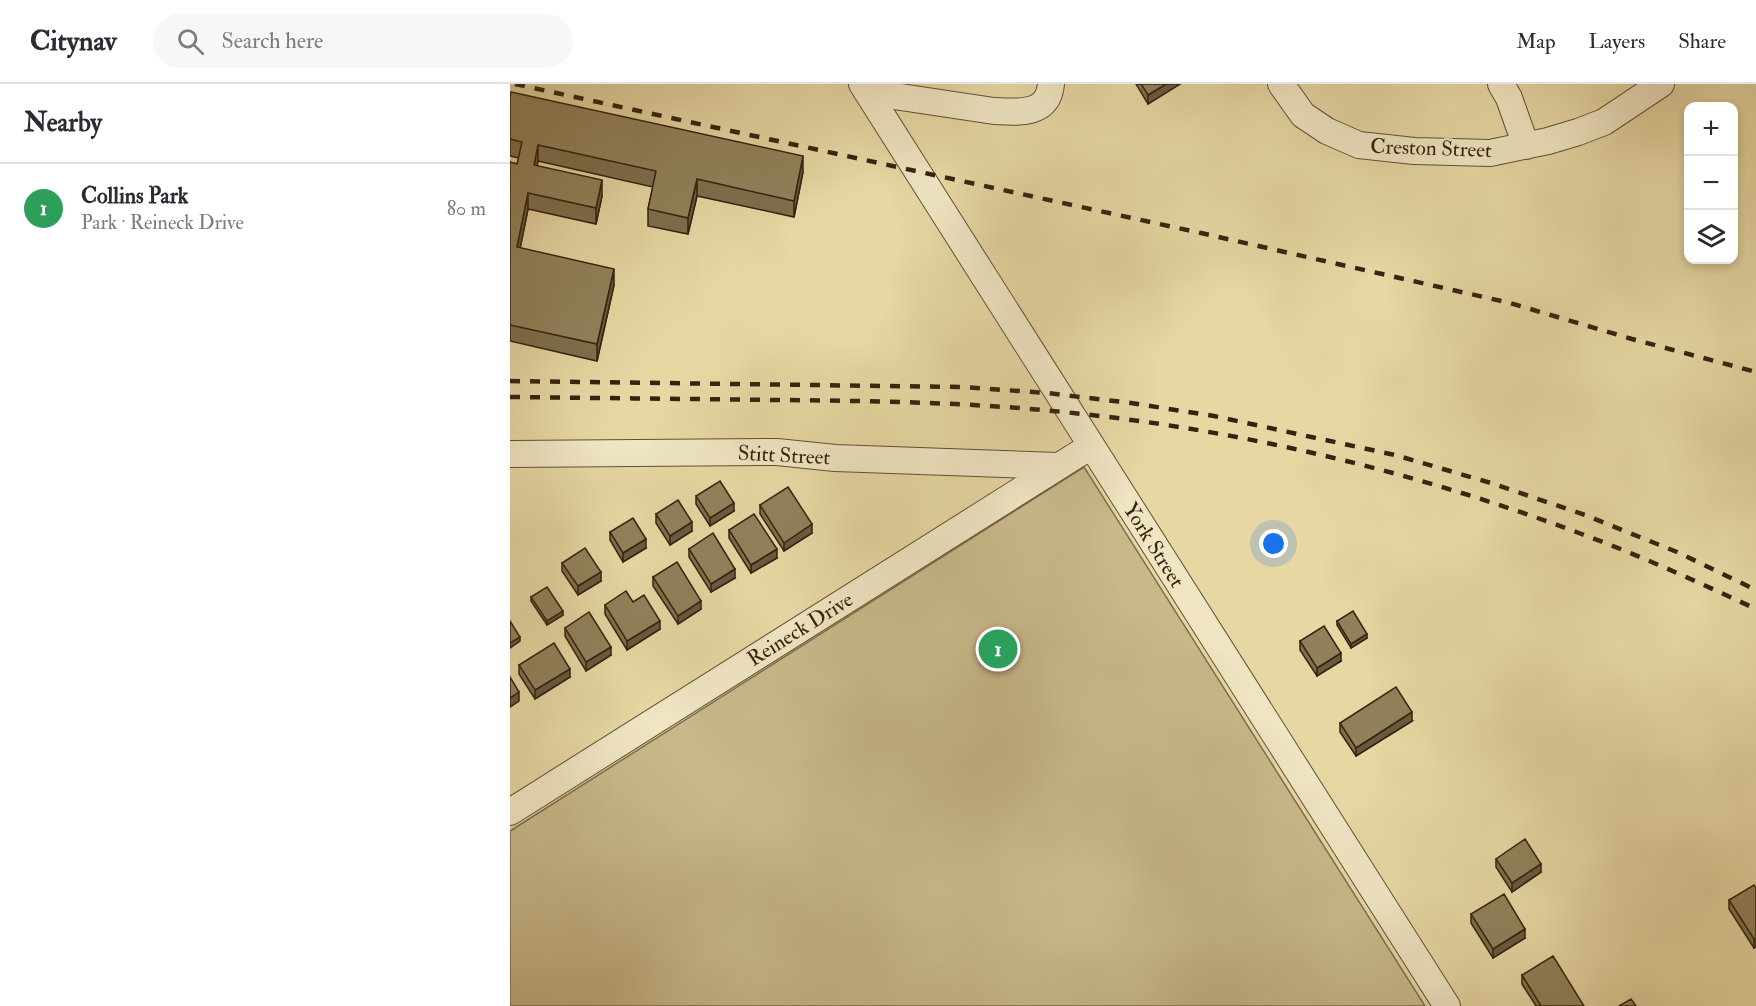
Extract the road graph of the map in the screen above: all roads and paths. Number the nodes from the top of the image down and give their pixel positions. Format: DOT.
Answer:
graph roads {
  1 [pos="1051,84"];
  2 [pos="1281,84"];
  3 [pos="1501,84"];
  4 [pos="1661,84"];
  5 [pos="864,88"];
  6 [pos="1526,146"];
  7 [pos="1091,446"];
  8 [pos="510,454"];
  9 [pos="1058,466"];
  10 [pos="510,812"];
  11 [pos="1447,1006"];
  1 -- 5 [label="street"];
  2 -- 6 [label="street, Creston Street"];
  3 -- 6 [label="street"];
  4 -- 6 [label="street, Creston Street"];
  5 -- 7 [label="street, York Street"];
  7 -- 9 [label="street, Reineck Drive"];
  7 -- 11 [label="street, York Street"];
  8 -- 9 [label="street, Stitt Street"];
  9 -- 10 [label="street, Reineck Drive"];
}
